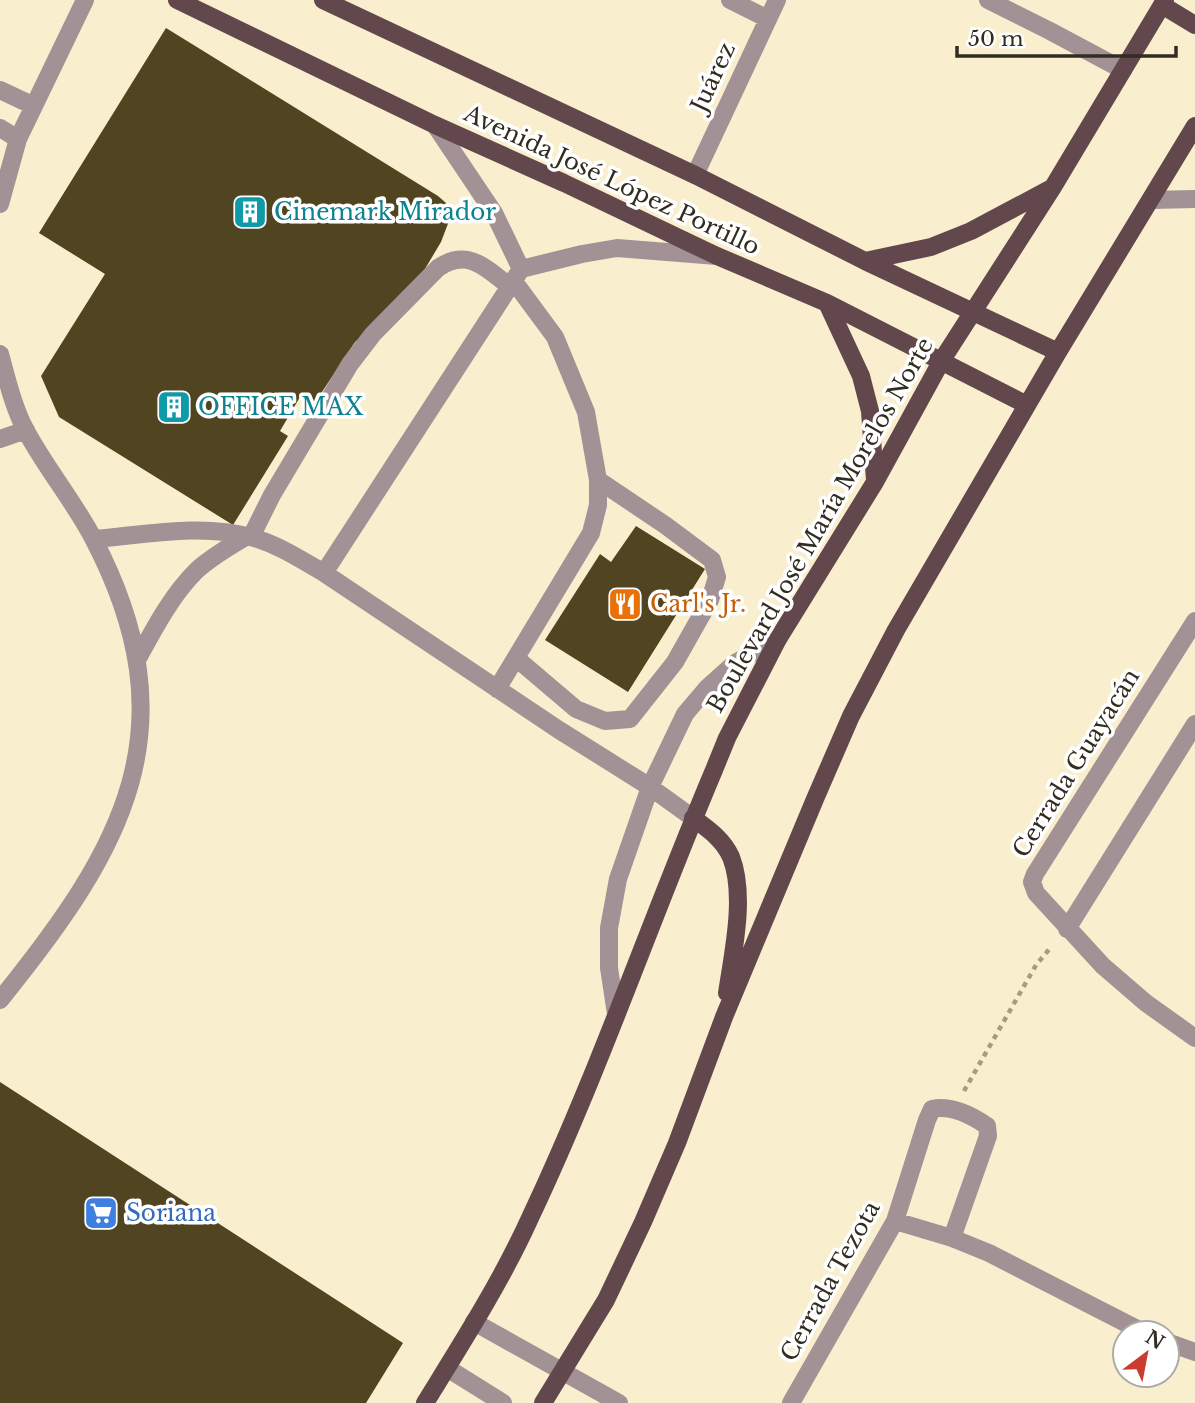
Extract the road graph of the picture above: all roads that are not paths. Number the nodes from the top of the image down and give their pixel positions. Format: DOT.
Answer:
graph roads {
  1 [pos="85,0"];
  2 [pos="177,0"];
  3 [pos="323,0"];
  4 [pos="730,0"];
  5 [pos="777,0"];
  6 [pos="988,0"];
  7 [pos="1163,2"];
  8 [pos="768,19"];
  9 [pos="1195,25"];
  10 [pos="1123,70"];
  11 [pos="0,90"];
  12 [pos="34,106"];
  13 [pos="435,125"];
  14 [pos="1195,126"];
  15 [pos="0,128"];
  16 [pos="19,139"];
  17 [pos="695,176"];
  18 [pos="1053,187"];
  19 [pos="1195,199"];
  20 [pos="1151,200"];
  21 [pos="0,204"];
  22 [pos="717,256"];
  23 [pos="865,261"];
  24 [pos="514,278"];
  25 [pos="827,303"];
  26 [pos="974,311"];
  27 [pos="1058,352"];
  28 [pos="0,354"];
  29 [pos="942,360"];
  30 [pos="1027,405"];
  31 [pos="7,406"];
  32 [pos="26,430"];
  33 [pos="0,439"];
  34 [pos="598,480"];
  35 [pos="875,482"];
  36 [pos="249,537"];
  37 [pos="94,539"];
  38 [pos="324,573"];
  39 [pos="1195,621"];
  40 [pos="778,639"];
  41 [pos="516,658"];
  42 [pos="137,660"];
  43 [pos="497,690"];
  44 [pos="1195,724"];
  45 [pos="650,787"];
  46 [pos="693,818"];
  47 [pos="1067,929"];
  48 [pos="0,1000"];
  49 [pos="616,1014"];
  50 [pos="724,1017"];
  51 [pos="1195,1038"];
  52 [pos="895,1221"];
  53 [pos="952,1238"];
  54 [pos="1118,1319"];
  55 [pos="474,1322"];
  56 [pos="447,1368"];
  57 [pos="563,1372"];
  58 [pos="425,1403"];
  59 [pos="503,1403"];
  60 [pos="543,1403"];
  61 [pos="620,1403"];
  62 [pos="791,1403"];
  1 -- 12 [label="street"];
  2 -- 13 [label="main road, Avenida José López Portillo"];
  3 -- 17 [label="main road, Avenida José López Portillo"];
  4 -- 8 [label="street"];
  5 -- 8 [label="street, Juárez"];
  6 -- 10 [label="street"];
  7 -- 9 [label="main road"];
  7 -- 10 [label="main road, Boulevard José María Morelos Norte"];
  8 -- 17 [label="street, Juárez"];
  10 -- 18 [label="main road, Boulevard José María Morelos Norte"];
  11 -- 12 [label="street"];
  12 -- 16 [label="street"];
  13 -- 22 [label="main road, Avenida José López Portillo"];
  13 -- 24 [label="street"];
  14 -- 20 [label="main road"];
  15 -- 16 [label="street"];
  16 -- 21 [label="street"];
  17 -- 23 [label="main road, Avenida José López Portillo"];
  18 -- 23 [label="main road"];
  18 -- 26 [label="main road, Boulevard José María Morelos Norte"];
  19 -- 20 [label="street"];
  20 -- 27 [label="main road"];
  22 -- 24 [label="street"];
  22 -- 25 [label="main road, Avenida José López Portillo"];
  23 -- 26 [label="main road, Avenida José López Portillo"];
  24 -- 34 [label="street"];
  24 -- 36 [label="street"];
  24 -- 38 [label="street"];
  25 -- 29 [label="main road, Avenida José López Portillo"];
  25 -- 35 [label="main road"];
  26 -- 27 [label="main road, Avenida José López Portillo"];
  26 -- 29 [label="main road, Boulevard José María Morelos Norte"];
  27 -- 30 [label="main road"];
  28 -- 31 [label="street"];
  29 -- 30 [label="main road, Avenida José López Portillo"];
  29 -- 35 [label="main road, Boulevard José María Morelos Norte"];
  30 -- 50 [label="main road"];
  31 -- 32 [label="street"];
  32 -- 33 [label="street"];
  32 -- 37 [label="street"];
  34 -- 41 [label="street"];
  34 -- 41 [label="street"];
  35 -- 40 [label="main road, Boulevard José María Morelos Norte"];
  36 -- 37 [label="street"];
  36 -- 38 [label="street"];
  36 -- 42 [label="street"];
  37 -- 42 [label="street"];
  38 -- 43 [label="street"];
  39 -- 47 [label="street, Cerrada Guayacán"];
  40 -- 45 [label="street"];
  40 -- 46 [label="main road, Boulevard José María Morelos Norte"];
  41 -- 43 [label="street"];
  42 -- 48 [label="street"];
  43 -- 45 [label="street"];
  44 -- 47 [label="street"];
  45 -- 46 [label="street"];
  45 -- 49 [label="street"];
  46 -- 49 [label="main road, Boulevard José María Morelos Norte"];
  46 -- 50 [label="main road"];
  47 -- 51 [label="street, Cerrada Guayacán"];
  49 -- 55 [label="main road, Boulevard José María Morelos Norte"];
  50 -- 57 [label="main road"];
  52 -- 53 [label="street"];
  52 -- 53 [label="street, Cerrada Tezota"];
  52 -- 62 [label="street, Cerrada Tezota"];
  53 -- 54 [label="street"];
  55 -- 56 [label="main road, Boulevard José María Morelos Norte"];
  55 -- 57 [label="street"];
  56 -- 58 [label="main road, Boulevard José María Morelos Norte"];
  56 -- 59 [label="street"];
  57 -- 60 [label="main road"];
  57 -- 61 [label="street"];
}
